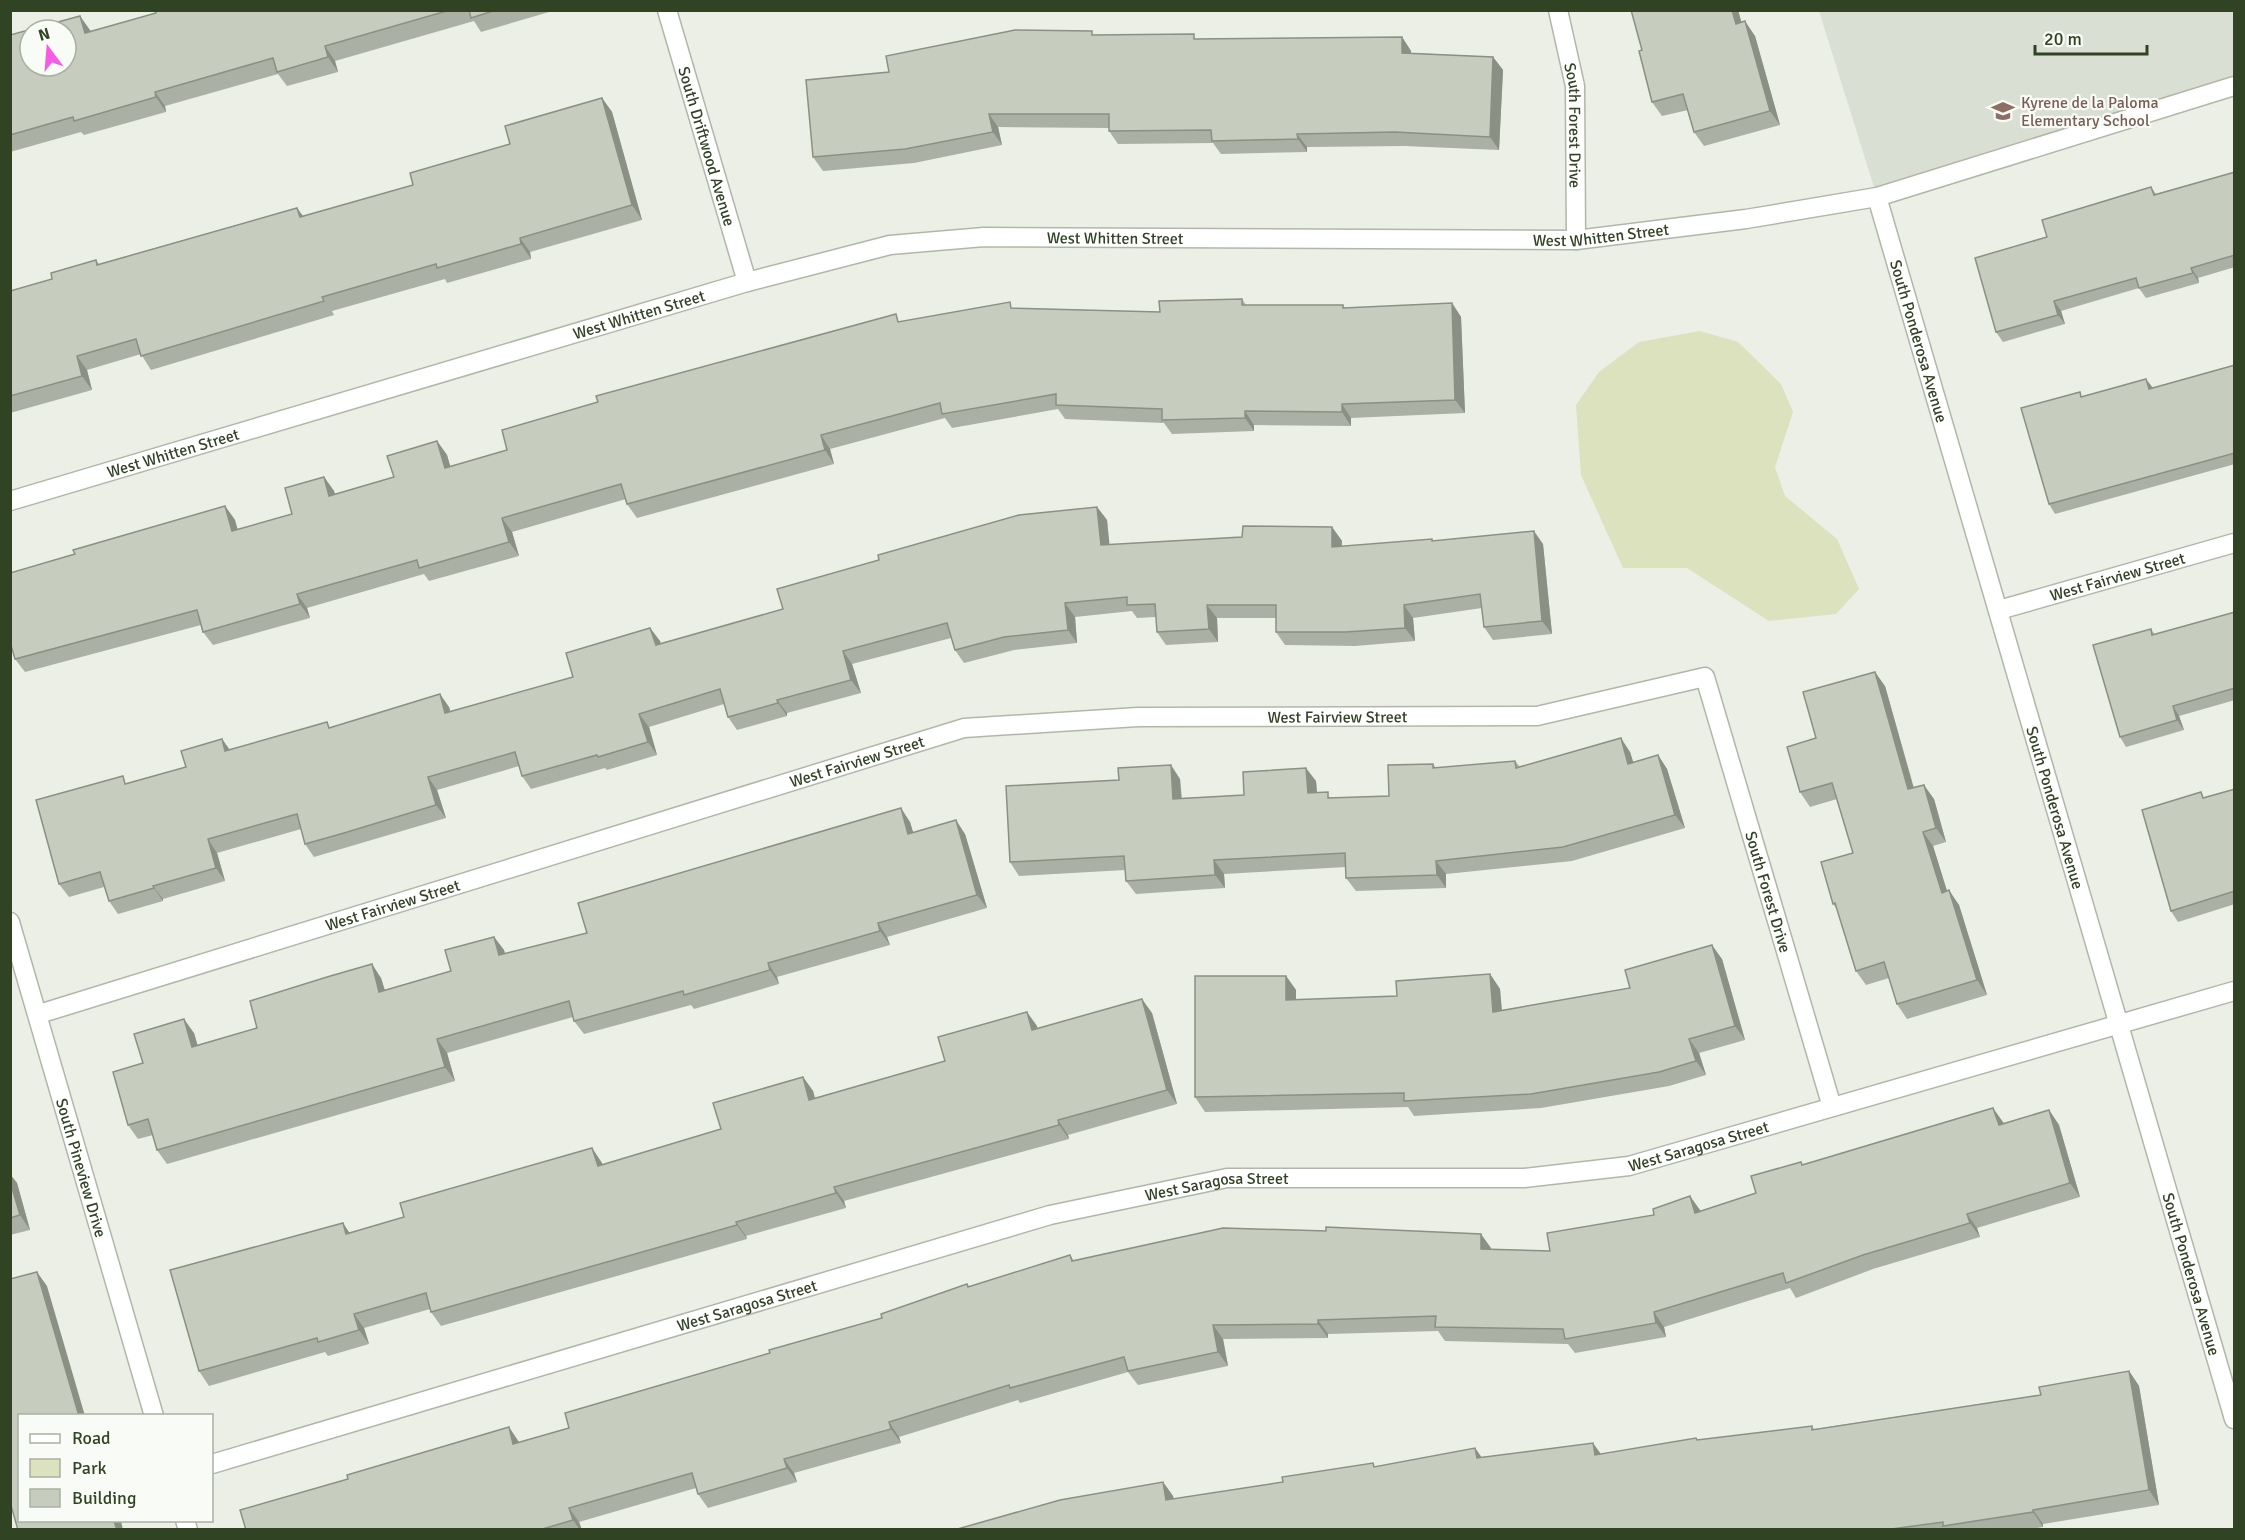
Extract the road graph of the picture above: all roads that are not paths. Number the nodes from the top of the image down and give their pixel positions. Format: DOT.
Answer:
graph roads {
  1 [pos="667,10"];
  2 [pos="1558,10"];
  3 [pos="2235,86"];
  4 [pos="1877,197"];
  5 [pos="1576,240"];
  6 [pos="747,282"];
  7 [pos="10,501"];
  8 [pos="2235,543"];
  9 [pos="1999,610"];
  10 [pos="1705,676"];
  11 [pos="10,922"];
  12 [pos="2235,991"];
  13 [pos="39,1014"];
  14 [pos="2119,1025"];
  15 [pos="1832,1107"];
  16 [pos="153,1414"];
  17 [pos="2235,1419"];
  18 [pos="213,1464"];
  1 -- 6 [label="street, South Driftwood Avenue"];
  2 -- 5 [label="street, South Forest Drive"];
  3 -- 4 [label="street, West Whitten Street"];
  4 -- 5 [label="street, West Whitten Street"];
  4 -- 9 [label="street, South Ponderosa Avenue"];
  5 -- 6 [label="street, West Whitten Street"];
  6 -- 7 [label="street, West Whitten Street"];
  8 -- 9 [label="street, West Fairview Street"];
  9 -- 14 [label="street, South Ponderosa Avenue"];
  10 -- 13 [label="street, West Fairview Street"];
  10 -- 15 [label="street, South Forest Drive"];
  11 -- 13 [label="street, South Pineview Drive"];
  12 -- 14 [label="street, West Saragosa Street"];
  13 -- 16 [label="street, South Pineview Drive"];
  14 -- 15 [label="street, West Saragosa Street"];
  14 -- 17 [label="street, South Ponderosa Avenue"];
  15 -- 18 [label="street, West Saragosa Street"];
}
